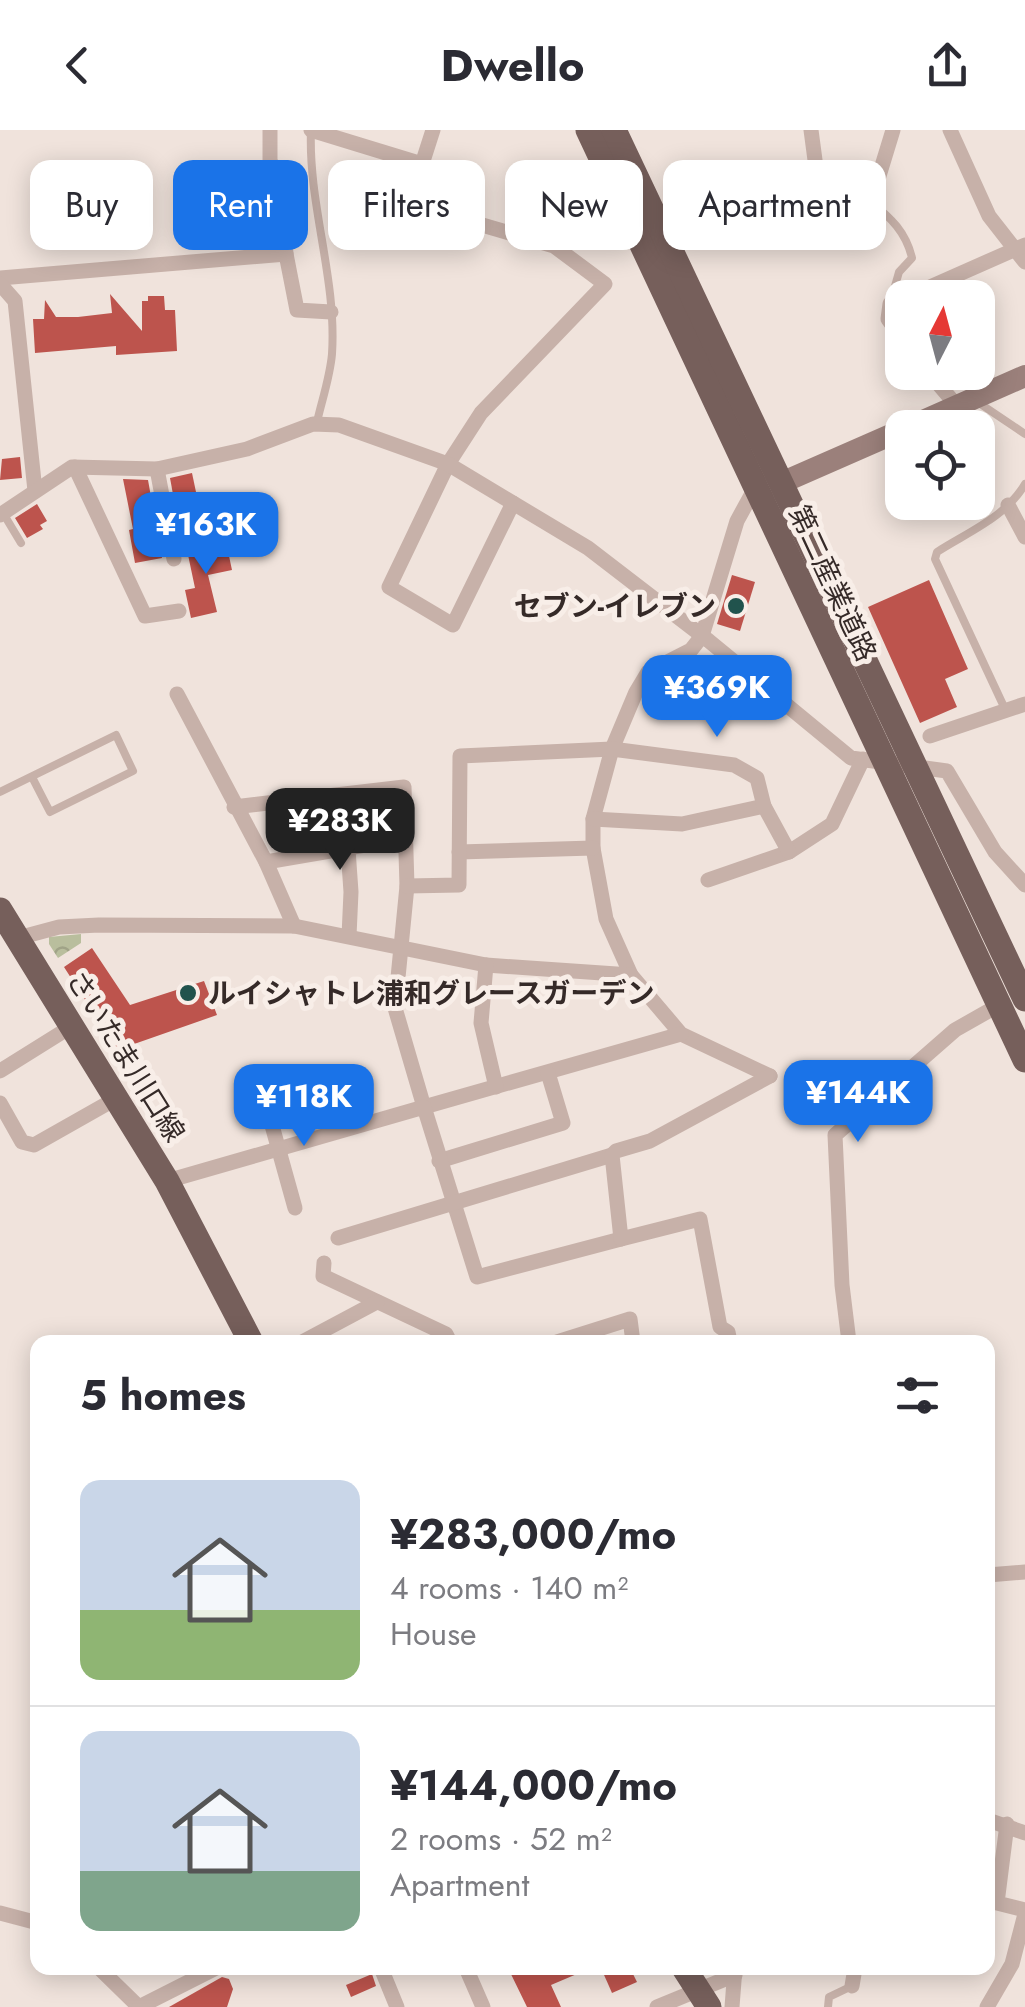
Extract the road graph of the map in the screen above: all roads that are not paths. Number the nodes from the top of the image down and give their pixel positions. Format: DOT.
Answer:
graph roads {
  1 [pos="270,130"];
  2 [pos="311,130"];
  3 [pos="433,130"];
  4 [pos="588,130"];
  5 [pos="614,130"];
  6 [pos="811,130"];
  7 [pos="893,130"];
  8 [pos="950,130"];
  9 [pos="409,160"];
  10 [pos="423,160"];
  11 [pos="815,160"];
  12 [pos="884,160"];
  13 [pos="886,214"];
  14 [pos="485,226"];
  15 [pos="1021,253"];
  16 [pos="286,254"];
  17 [pos="899,280"];
  18 [pos="951,280"];
  19 [pos="0,281"];
  20 [pos="331,312"];
  21 [pos="1025,376"];
  22 [pos="950,390"];
  23 [pos="964,402"];
  24 [pos="947,410"];
  25 [pos="317,424"];
  26 [pos="1025,434"];
  27 [pos="885,437"];
  28 [pos="448,464"];
  29 [pos="75,466"];
  30 [pos="157,469"];
  31 [pos="1025,484"];
  32 [pos="768,485"];
  33 [pos="35,492"];
  34 [pos="513,503"];
  35 [pos="1008,505"];
  36 [pos="2,514"];
  37 [pos="1025,537"];
  38 [pos="21,543"];
  39 [pos="174,559"];
  40 [pos="179,612"];
  41 [pos="702,636"];
  42 [pos="177,694"];
  43 [pos="1025,704"];
  44 [pos="1005,710"];
  45 [pos="930,736"];
  46 [pos="612,750"];
  47 [pos="874,761"];
  48 [pos="916,766"];
  49 [pos="32,777"];
  50 [pos="0,792"];
  51 [pos="764,806"];
  52 [pos="234,807"];
  53 [pos="592,819"];
  54 [pos="406,838"];
  55 [pos="593,848"];
  56 [pos="348,850"];
  57 [pos="459,852"];
  58 [pos="789,852"];
  59 [pos="266,862"];
  60 [pos="708,880"];
  61 [pos="1025,884"];
  62 [pos="407,886"];
  63 [pos="1,913"];
  64 [pos="294,926"];
  65 [pos="349,936"];
  66 [pos="18,938"];
  67 [pos="400,948"];
  68 [pos="486,966"];
  69 [pos="631,975"];
  70 [pos="1025,1000"];
  71 [pos="999,1005"];
  72 [pos="72,1026"];
  73 [pos="680,1034"];
  74 [pos="1025,1060"];
  75 [pos="0,1071"];
  76 [pos="548,1072"];
  77 [pos="496,1087"];
  78 [pos="117,1098"];
  79 [pos="0,1103"];
  80 [pos="266,1104"];
  81 [pos="424,1108"];
  82 [pos="280,1149"];
  83 [pos="612,1156"];
  84 [pos="439,1161"];
  85 [pos="167,1181"];
  86 [pos="452,1202"];
  87 [pos="296,1208"];
  88 [pos="338,1238"];
  89 [pos="621,1239"];
  90 [pos="324,1263"];
  91 [pos="377,1302"];
  92 [pos="247,1335"];
  93 [pos="315,1335"];
  94 [pos="446,1335"];
  95 [pos="579,1335"];
  96 [pos="633,1335"];
  97 [pos="729,1335"];
  98 [pos="847,1335"];
  99 [pos="1025,1572"];
  100 [pos="995,1574"];
  101 [pos="995,1821"];
  102 [pos="1007,1824"];
  103 [pos="1025,1832"];
  104 [pos="995,1891"];
  105 [pos="995,1908"];
  106 [pos="1025,1912"];
  107 [pos="0,1913"];
  108 [pos="30,1921"];
  109 [pos="1024,1931"];
  110 [pos="106,1975"];
  111 [pos="202,1975"];
  112 [pos="385,1975"];
  113 [pos="469,1975"];
  114 [pos="689,1975"];
  115 [pos="730,1975"];
  116 [pos="735,1975"];
  117 [pos="854,1975"];
  118 [pos="852,1986"];
  119 [pos="704,1998"];
  120 [pos="139,2007"];
  121 [pos="397,2007"];
  122 [pos="483,2007"];
  123 [pos="656,2007"];
  124 [pos="732,2007"];
  125 [pos="828,2007"];
  126 [pos="987,2007"];
  1 -- 16 [label="street"];
  2 -- 9 [label="street"];
  2 -- 20 [label="lane"];
  3 -- 10 [label="street"];
  4 -- 32 [label="main road, 第二産業道路"];
  5 -- 32 [label="main road, 第二産業道路"];
  6 -- 11 [label="street"];
  7 -- 12 [label="street"];
  8 -- 15 [label="street"];
  13 -- 17 [label="lane"];
  14 -- 28 [label="street"];
  15 -- 18 [label="street"];
  16 -- 19 [label="street"];
  16 -- 20 [label="street"];
  19 -- 33 [label="street"];
  20 -- 25 [label="lane"];
  21 -- 23 [label="street"];
  22 -- 23 [label="street"];
  23 -- 24 [label="street"];
  23 -- 26 [label="lane"];
  25 -- 28 [label="street"];
  25 -- 30 [label="street"];
  27 -- 32 [label="street"];
  28 -- 34 [label="street"];
  28 -- 34 [label="street"];
  29 -- 30 [label="street"];
  29 -- 33 [label="street"];
  29 -- 40 [label="street"];
  30 -- 39 [label="street"];
  31 -- 35 [label="lane"];
  32 -- 41 [label="street"];
  32 -- 47 [label="main road, 第二産業道路"];
  32 -- 48 [label="main road, 第二産業道路"];
  33 -- 36 [label="street"];
  34 -- 41 [label="street"];
  35 -- 37 [label="street"];
  35 -- 44 [label="lane"];
  36 -- 38 [label="lane"];
  41 -- 46 [label="street"];
  41 -- 47 [label="street"];
  42 -- 52 [label="street"];
  43 -- 44 [label="street"];
  44 -- 45 [label="street"];
  46 -- 51 [label="street"];
  46 -- 53 [label="street"];
  46 -- 57 [label="street"];
  47 -- 48 [label="street"];
  47 -- 58 [label="street"];
  47 -- 71 [label="main road, 第二産業道路"];
  48 -- 61 [label="street"];
  48 -- 70 [label="main road, 第二産業道路"];
  49 -- 49 [label="lane"];
  49 -- 50 [label="lane"];
  51 -- 53 [label="street"];
  51 -- 58 [label="street"];
  52 -- 54 [label="street"];
  52 -- 59 [label="street"];
  53 -- 55 [label="street"];
  54 -- 56 [label="street"];
  54 -- 62 [label="street"];
  55 -- 57 [label="street"];
  55 -- 69 [label="street"];
  56 -- 59 [label="street"];
  56 -- 65 [label="street"];
  57 -- 62 [label="street"];
  58 -- 60 [label="street"];
  59 -- 64 [label="street"];
  62 -- 67 [label="street"];
  63 -- 66 [label="main road, さいたま川口線"];
  64 -- 65 [label="street"];
  64 -- 66 [label="street"];
  65 -- 67 [label="street"];
  66 -- 72 [label="main road, さいたま川口線"];
  67 -- 68 [label="street"];
  67 -- 81 [label="street"];
  68 -- 69 [label="street"];
  68 -- 77 [label="street"];
  69 -- 73 [label="street"];
  71 -- 74 [label="main road, 第二産業道路"];
  71 -- 98 [label="street"];
  72 -- 75 [label="street"];
  72 -- 78 [label="main road, さいたま川口線"];
  73 -- 76 [label="street"];
  73 -- 83 [label="street"];
  76 -- 77 [label="street"];
  76 -- 84 [label="street"];
  77 -- 81 [label="street"];
  78 -- 79 [label="street"];
  78 -- 85 [label="main road, さいたま川口線"];
  80 -- 82 [label="street"];
  81 -- 82 [label="street"];
  81 -- 84 [label="street"];
  82 -- 85 [label="street"];
  82 -- 87 [label="street"];
  83 -- 86 [label="street"];
  83 -- 89 [label="street"];
  84 -- 86 [label="street"];
  85 -- 92 [label="main road, さいたま川口線"];
  86 -- 88 [label="street"];
  86 -- 89 [label="street"];
  89 -- 97 [label="street"];
  90 -- 91 [label="street"];
  91 -- 93 [label="street"];
  91 -- 94 [label="street"];
  95 -- 96 [label="street"];
  99 -- 100 [label="street"];
  101 -- 102 [label="street"];
  102 -- 103 [label="street"];
  102 -- 104 [label="street"];
  105 -- 106 [label="street"];
  106 -- 109 [label="street"];
  107 -- 108 [label="street"];
  109 -- 126 [label="street"];
  110 -- 120 [label="street"];
  111 -- 120 [label="street"];
  112 -- 121 [label="street"];
  113 -- 122 [label="street"];
  114 -- 119 [label="main road"];
  115 -- 119 [label="street"];
  116 -- 124 [label="street"];
  117 -- 118 [label="street"];
  118 -- 125 [label="lane"];
  119 -- 123 [label="street"];
}
